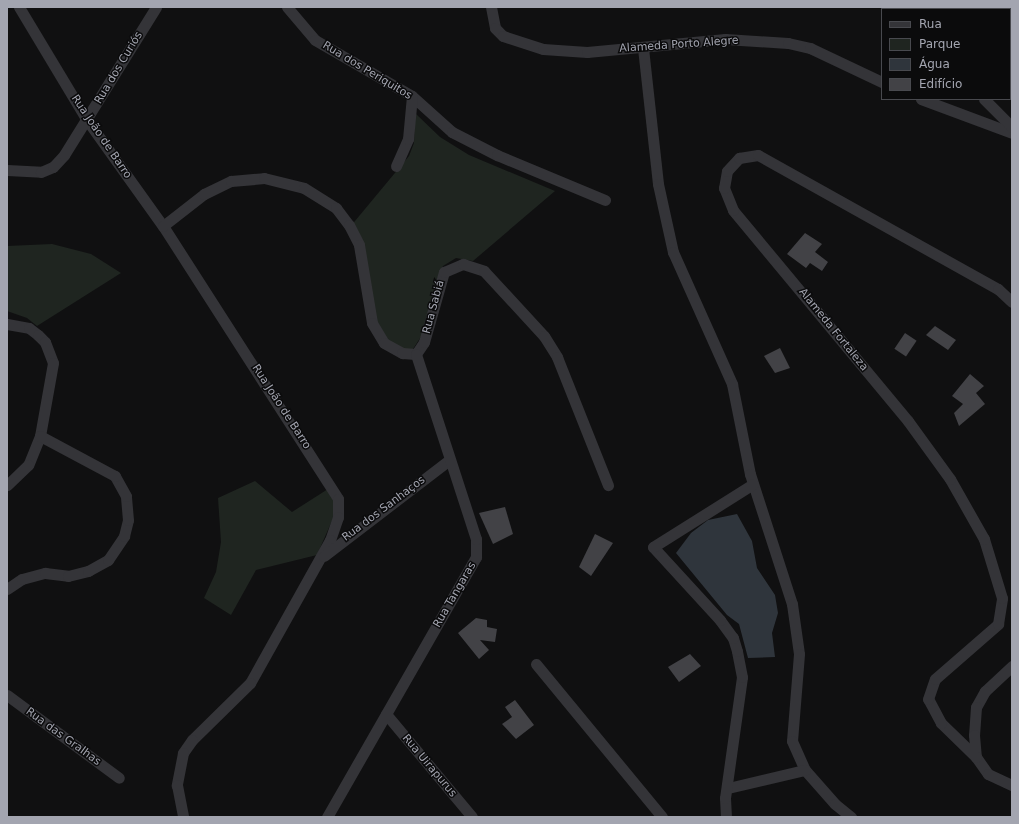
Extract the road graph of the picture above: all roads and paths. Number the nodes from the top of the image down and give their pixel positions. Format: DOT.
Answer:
graph roads {
  1 [pos="19,7"];
  2 [pos="156,7"];
  3 [pos="287,7"];
  4 [pos="491,7"];
  5 [pos="643,48"];
  6 [pos="881,82"];
  7 [pos="412,96"];
  8 [pos="924,100"];
  9 [pos="985,100"];
  10 [pos="88,120"];
  11 [pos="1012,127"];
  12 [pos="1012,133"];
  13 [pos="396,166"];
  14 [pos="7,170"];
  15 [pos="605,200"];
  16 [pos="163,226"];
  17 [pos="1012,302"];
  18 [pos="7,324"];
  19 [pos="416,354"];
  20 [pos="40,436"];
  21 [pos="449,460"];
  22 [pos="752,484"];
  23 [pos="7,485"];
  24 [pos="608,485"];
  25 [pos="320,559"];
  26 [pos="7,589"];
  27 [pos="536,664"];
  28 [pos="1012,666"];
  29 [pos="7,694"];
  30 [pos="386,714"];
  31 [pos="976,757"];
  32 [pos="805,770"];
  33 [pos="119,778"];
  34 [pos="1012,785"];
  35 [pos="728,788"];
  36 [pos="183,817"];
  37 [pos="327,817"];
  38 [pos="472,817"];
  39 [pos="662,817"];
  40 [pos="726,817"];
  41 [pos="851,817"];
  1 -- 10 [label="street, Rua João de Barro"];
  2 -- 10 [label="street, Rua dos Curiós"];
  3 -- 7 [label="street, Rua dos Periquitos"];
  4 -- 5 [label="street, Alameda Porto Alegre"];
  5 -- 6 [label="street, Alameda Porto Alegre"];
  5 -- 22 [label="street"];
  7 -- 13 [label="street"];
  7 -- 15 [label="street, Rua dos Periquitos"];
  8 -- 12 [label="street"];
  9 -- 11 [label="street"];
  10 -- 14 [label="street, Rua dos Curiós"];
  10 -- 16 [label="street, Rua João de Barro"];
  16 -- 19 [label="street"];
  16 -- 25 [label="street, Rua João de Barro"];
  17 -- 31 [label="street, Alameda Fortaleza"];
  18 -- 20 [label="street"];
  19 -- 21 [label="street, Rua Tangaras"];
  19 -- 24 [label="street, Rua Sabiá"];
  20 -- 23 [label="street"];
  20 -- 26 [label="street"];
  21 -- 25 [label="street, Rua dos Sanhaços"];
  21 -- 30 [label="street, Rua Tangaras"];
  22 -- 32 [label="street"];
  22 -- 35 [label="street"];
  25 -- 36 [label="street, Rua João de Barro"];
  27 -- 39 [label="street"];
  28 -- 31 [label="street"];
  29 -- 33 [label="street, Rua das Gralhas"];
  30 -- 37 [label="street, Rua Tangaras"];
  30 -- 38 [label="street, Rua Uirapurus"];
  31 -- 34 [label="street, Alameda Fortaleza"];
  32 -- 35 [label="street"];
  32 -- 41 [label="street"];
  35 -- 40 [label="street"];
}
